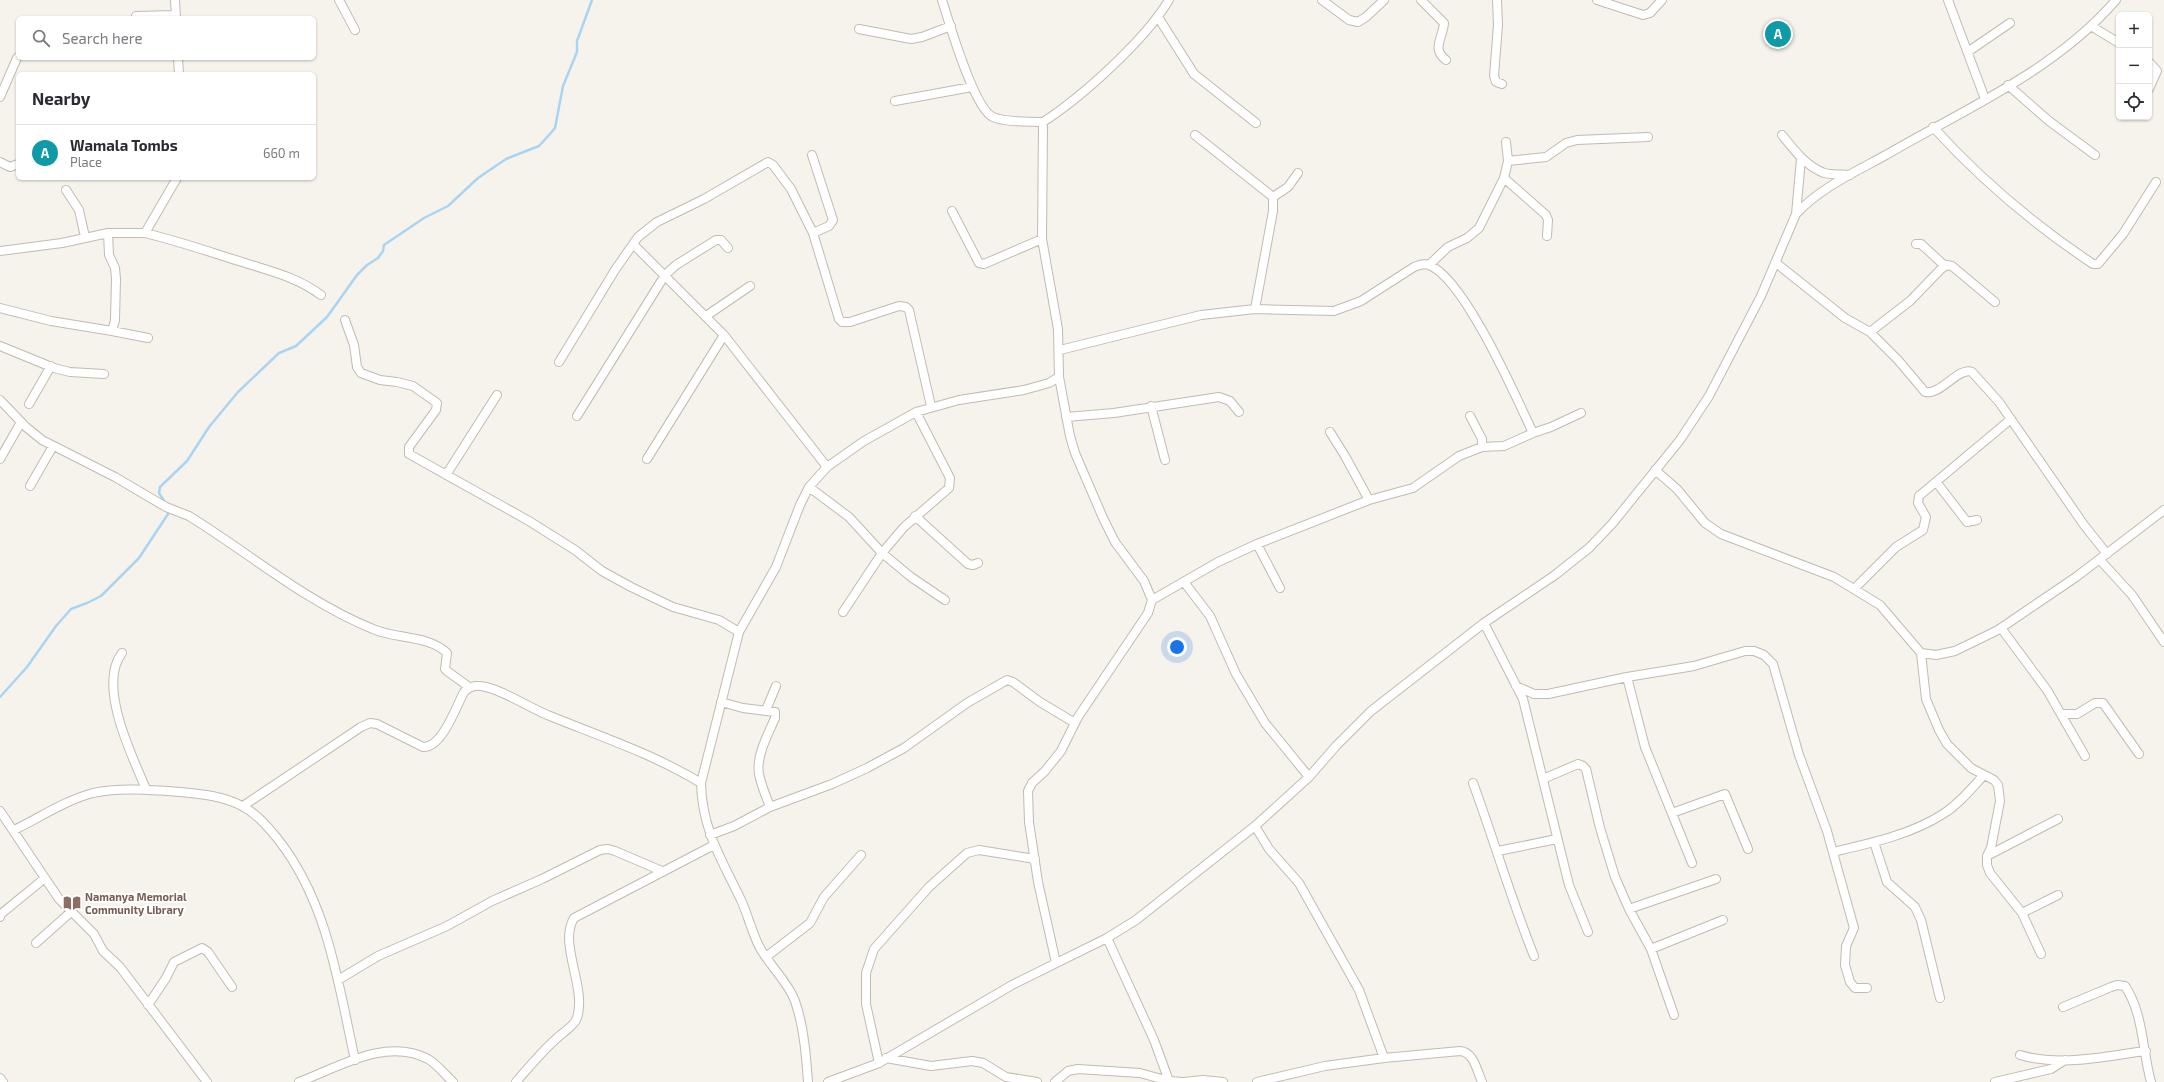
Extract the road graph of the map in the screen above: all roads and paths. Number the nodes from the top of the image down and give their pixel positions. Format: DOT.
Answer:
graph roads {
  1 [pos="175,0"];
  2 [pos="339,0"];
  3 [pos="942,0"];
  4 [pos="1169,0"];
  5 [pos="1322,0"];
  6 [pos="1384,0"];
  7 [pos="1421,0"];
  8 [pos="1497,0"];
  9 [pos="1597,0"];
  10 [pos="1662,0"];
  11 [pos="1948,0"];
  12 [pos="2116,0"];
  13 [pos="176,16"];
  14 [pos="1158,17"];
  15 [pos="2010,23"];
  16 [pos="951,26"];
  17 [pos="2091,26"];
  18 [pos="859,29"];
  19 [pos="355,30"];
  20 [pos="2116,41"];
  21 [pos="1969,51"];
  22 [pos="16,58"];
  23 [pos="178,60"];
  24 [pos="1446,60"];
  25 [pos="2152,65"];
  26 [pos="179,72"];
  27 [pos="2152,83"];
  28 [pos="1502,84"];
  29 [pos="2008,85"];
  30 [pos="972,87"];
  31 [pos="0,97"];
  32 [pos="1985,99"];
  33 [pos="895,101"];
  34 [pos="1043,122"];
  35 [pos="1256,123"];
  36 [pos="1933,127"];
  37 [pos="1195,135"];
  38 [pos="1782,135"];
  39 [pos="1648,137"];
  40 [pos="1506,142"];
  41 [pos="812,155"];
  42 [pos="2095,155"];
  43 [pos="1801,159"];
  44 [pos="1508,161"];
  45 [pos="0,162"];
  46 [pos="16,165"];
  47 [pos="1298,172"];
  48 [pos="1850,175"];
  49 [pos="1504,178"];
  50 [pos="176,180"];
  51 [pos="2156,182"];
  52 [pos="66,190"];
  53 [pos="1273,197"];
  54 [pos="952,211"];
  55 [pos="1796,214"];
  56 [pos="108,233"];
  57 [pos="145,233"];
  58 [pos="813,233"];
  59 [pos="1547,236"];
  60 [pos="85,237"];
  61 [pos="1042,239"];
  62 [pos="633,244"];
  63 [pos="1916,244"];
  64 [pos="728,248"];
  65 [pos="0,251"];
  66 [pos="1776,264"];
  67 [pos="1429,265"];
  68 [pos="1944,266"];
  69 [pos="665,275"];
  70 [pos="750,286"];
  71 [pos="321,295"];
  72 [pos="1995,302"];
  73 [pos="0,308"];
  74 [pos="1254,309"];
  75 [pos="706,316"];
  76 [pos="345,320"];
  77 [pos="112,331"];
  78 [pos="1870,332"];
  79 [pos="724,335"];
  80 [pos="148,338"];
  81 [pos="0,346"];
  82 [pos="1060,350"];
  83 [pos="559,362"];
  84 [pos="52,366"];
  85 [pos="104,374"];
  86 [pos="1059,377"];
  87 [pos="497,395"];
  88 [pos="0,400"];
  89 [pos="29,404"];
  90 [pos="931,406"];
  91 [pos="1151,406"];
  92 [pos="916,412"];
  93 [pos="1239,412"];
  94 [pos="1581,413"];
  95 [pos="577,416"];
  96 [pos="1470,416"];
  97 [pos="1066,417"];
  98 [pos="2011,419"];
  99 [pos="21,422"];
  100 [pos="1330,432"];
  101 [pos="1533,432"];
  102 [pos="53,446"];
  103 [pos="1482,447"];
  104 [pos="0,459"];
  105 [pos="648,459"];
  106 [pos="1165,460"];
  107 [pos="828,467"];
  108 [pos="1655,470"];
  109 [pos="446,475"];
  110 [pos="1937,483"];
  111 [pos="30,486"];
  112 [pos="809,487"];
  113 [pos="1369,500"];
  114 [pos="2164,510"];
  115 [pos="915,516"];
  116 [pos="1976,520"];
  117 [pos="1258,544"];
  118 [pos="882,552"];
  119 [pos="2107,554"];
  120 [pos="2100,560"];
  121 [pos="978,564"];
  122 [pos="1184,582"];
  123 [pos="1280,588"];
  124 [pos="1855,588"];
  125 [pos="945,600"];
  126 [pos="1152,600"];
  127 [pos="843,612"];
  128 [pos="1484,623"];
  129 [pos="2001,628"];
  130 [pos="739,632"];
  131 [pos="2164,642"];
  132 [pos="122,653"];
  133 [pos="1921,653"];
  134 [pos="1628,677"];
  135 [pos="776,686"];
  136 [pos="1516,686"];
  137 [pos="469,687"];
  138 [pos="721,702"];
  139 [pos="766,710"];
  140 [pos="2061,714"];
  141 [pos="1075,723"];
  142 [pos="2139,754"];
  143 [pos="2085,756"];
  144 [pos="1309,776"];
  145 [pos="1983,776"];
  146 [pos="1543,779"];
  147 [pos="1472,783"];
  148 [pos="701,784"];
  149 [pos="146,789"];
  150 [pos="243,806"];
  151 [pos="770,807"];
  152 [pos="0,811"];
  153 [pos="1672,813"];
  154 [pos="2058,819"];
  155 [pos="1255,826"];
  156 [pos="14,830"];
  157 [pos="710,836"];
  158 [pos="1557,838"];
  159 [pos="1874,842"];
  160 [pos="714,845"];
  161 [pos="1748,849"];
  162 [pos="1498,851"];
  163 [pos="1834,852"];
  164 [pos="861,855"];
  165 [pos="1987,856"];
  166 [pos="1035,859"];
  167 [pos="1692,863"];
  168 [pos="662,871"];
  169 [pos="45,878"];
  170 [pos="1716,880"];
  171 [pos="2058,895"];
  172 [pos="1629,909"];
  173 [pos="72,911"];
  174 [pos="2022,914"];
  175 [pos="0,917"];
  176 [pos="1723,920"];
  177 [pos="1588,932"];
  178 [pos="1107,938"];
  179 [pos="36,943"];
  180 [pos="1651,949"];
  181 [pos="2041,954"];
  182 [pos="1534,956"];
  183 [pos="766,957"];
  184 [pos="1056,963"];
  185 [pos="338,980"];
  186 [pos="232,987"];
  187 [pos="1867,988"];
  188 [pos="1940,998"];
  189 [pos="148,1005"];
  190 [pos="2063,1007"];
  191 [pos="1674,1015"];
  192 [pos="2146,1051"];
  193 [pos="2020,1055"];
  194 [pos="886,1058"];
  195 [pos="1384,1058"];
  196 [pos="355,1060"];
  197 [pos="2066,1060"];
  198 [pos="878,1062"];
  199 [pos="0,1078"];
  200 [pos="1169,1081"];
  201 [pos="3,1082"];
  202 [pos="207,1082"];
  203 [pos="299,1082"];
  204 [pos="453,1082"];
  205 [pos="516,1082"];
  206 [pos="808,1082"];
  207 [pos="828,1082"];
  208 [pos="1037,1082"];
  209 [pos="1055,1082"];
  210 [pos="1184,1082"];
  211 [pos="1222,1082"];
  212 [pos="1257,1082"];
  213 [pos="1482,1082"];
  214 [pos="1995,1082"];
  215 [pos="2151,1082"];
  1 -- 13 [label="street"];
  2 -- 19 [label="street"];
  3 -- 16 [label="street"];
  4 -- 14 [label="street"];
  5 -- 6 [label="street"];
  7 -- 24 [label="street"];
  8 -- 28 [label="street"];
  9 -- 10 [label="street"];
  11 -- 21 [label="street"];
  12 -- 17 [label="street"];
  14 -- 34 [label="street"];
  14 -- 35 [label="street"];
  15 -- 21 [label="street"];
  16 -- 18 [label="street"];
  16 -- 30 [label="street"];
  17 -- 20 [label="street"];
  17 -- 29 [label="street"];
  21 -- 32 [label="street"];
  22 -- 31 [label="street"];
  23 -- 26 [label="street"];
  25 -- 27 [label="street"];
  29 -- 32 [label="street"];
  29 -- 42 [label="street"];
  30 -- 33 [label="street"];
  30 -- 34 [label="street"];
  32 -- 36 [label="street"];
  34 -- 61 [label="street"];
  36 -- 48 [label="street"];
  36 -- 51 [label="street"];
  37 -- 53 [label="street"];
  38 -- 43 [label="street"];
  39 -- 44 [label="street"];
  40 -- 44 [label="street"];
  41 -- 58 [label="street"];
  43 -- 48 [label="street"];
  43 -- 55 [label="street"];
  44 -- 49 [label="street"];
  45 -- 46 [label="street"];
  47 -- 53 [label="street"];
  48 -- 55 [label="street"];
  49 -- 59 [label="street"];
  49 -- 67 [label="street"];
  50 -- 57 [label="street"];
  52 -- 60 [label="street"];
  53 -- 74 [label="street"];
  54 -- 61 [label="street"];
  55 -- 66 [label="street"];
  56 -- 57 [label="street"];
  56 -- 60 [label="street"];
  56 -- 77 [label="street"];
  57 -- 71 [label="street"];
  58 -- 62 [label="street"];
  58 -- 90 [label="street"];
  60 -- 65 [label="street"];
  61 -- 82 [label="street"];
  62 -- 69 [label="street"];
  62 -- 83 [label="street"];
  63 -- 68 [label="street"];
  64 -- 69 [label="street"];
  66 -- 78 [label="street"];
  66 -- 108 [label="street"];
  67 -- 74 [label="street"];
  67 -- 101 [label="street"];
  68 -- 72 [label="street"];
  68 -- 78 [label="street"];
  69 -- 75 [label="street"];
  69 -- 95 [label="street"];
  70 -- 75 [label="street"];
  73 -- 77 [label="street"];
  74 -- 82 [label="street"];
  75 -- 79 [label="street"];
  76 -- 109 [label="street"];
  77 -- 80 [label="street"];
  78 -- 98 [label="street"];
  79 -- 105 [label="street"];
  79 -- 107 [label="street"];
  81 -- 84 [label="street"];
  82 -- 86 [label="street"];
  84 -- 85 [label="street"];
  84 -- 89 [label="street"];
  86 -- 90 [label="street"];
  86 -- 97 [label="street"];
  87 -- 109 [label="street"];
  88 -- 99 [label="street"];
  90 -- 92 [label="street"];
  91 -- 93 [label="street"];
  91 -- 97 [label="street"];
  91 -- 106 [label="street"];
  92 -- 107 [label="street"];
  92 -- 115 [label="street"];
  94 -- 101 [label="street"];
  96 -- 103 [label="street"];
  97 -- 126 [label="street"];
  98 -- 110 [label="street"];
  98 -- 119 [label="street"];
  99 -- 102 [label="street"];
  99 -- 104 [label="street"];
  100 -- 113 [label="street"];
  101 -- 103 [label="street"];
  102 -- 111 [label="street"];
  102 -- 137 [label="street"];
  103 -- 113 [label="street"];
  107 -- 112 [label="street"];
  108 -- 124 [label="street"];
  108 -- 128 [label="street"];
  109 -- 130 [label="street"];
  110 -- 116 [label="street"];
  110 -- 124 [label="street"];
  112 -- 118 [label="street"];
  112 -- 130 [label="street"];
  113 -- 117 [label="street"];
  114 -- 119 [label="street"];
  115 -- 118 [label="street"];
  115 -- 121 [label="street"];
  117 -- 122 [label="street"];
  117 -- 123 [label="street"];
  118 -- 125 [label="street"];
  118 -- 127 [label="street"];
  119 -- 120 [label="street"];
  120 -- 129 [label="street"];
  120 -- 131 [label="street"];
  122 -- 126 [label="street"];
  122 -- 144 [label="street"];
  124 -- 133 [label="street"];
  126 -- 141 [label="street"];
  128 -- 136 [label="street"];
  128 -- 144 [label="street"];
  129 -- 133 [label="street"];
  129 -- 140 [label="street"];
  130 -- 138 [label="street"];
  132 -- 149 [label="street"];
  133 -- 145 [label="street"];
  134 -- 136 [label="street"];
  134 -- 153 [label="street"];
  134 -- 163 [label="street"];
  135 -- 139 [label="street"];
  136 -- 146 [label="street"];
  137 -- 148 [label="street"];
  137 -- 150 [label="street"];
  138 -- 139 [label="street"];
  138 -- 148 [label="street"];
  139 -- 151 [label="street"];
  140 -- 142 [label="street"];
  140 -- 143 [label="street"];
  141 -- 151 [label="street"];
  141 -- 166 [label="street"];
  144 -- 155 [label="street"];
  145 -- 159 [label="street"];
  145 -- 165 [label="street"];
  146 -- 158 [label="street"];
  146 -- 172 [label="street"];
  147 -- 162 [label="street"];
  148 -- 157 [label="street"];
  149 -- 150 [label="street"];
  149 -- 156 [label="street"];
  150 -- 185 [label="street"];
  151 -- 157 [label="street"];
  152 -- 156 [label="street"];
  153 -- 161 [label="street"];
  153 -- 167 [label="street"];
  154 -- 165 [label="street"];
  155 -- 178 [label="street"];
  155 -- 195 [label="street"];
  156 -- 169 [label="street"];
  157 -- 160 [label="street"];
  158 -- 162 [label="street"];
  158 -- 177 [label="street"];
  159 -- 163 [label="street"];
  159 -- 188 [label="street"];
  160 -- 168 [label="street"];
  160 -- 183 [label="street"];
  162 -- 182 [label="street"];
  163 -- 187 [label="street"];
  164 -- 183 [label="street"];
  165 -- 174 [label="street"];
  166 -- 184 [label="street"];
  166 -- 198 [label="street"];
  168 -- 185 [label="street"];
  168 -- 205 [label="street"];
  169 -- 173 [label="street"];
  169 -- 175 [label="street"];
  170 -- 172 [label="street"];
  171 -- 174 [label="street"];
  172 -- 180 [label="street"];
  173 -- 179 [label="street"];
  173 -- 189 [label="street"];
  174 -- 181 [label="street"];
  176 -- 180 [label="street"];
  178 -- 184 [label="street"];
  178 -- 200 [label="street"];
  180 -- 191 [label="street"];
  183 -- 206 [label="street"];
  184 -- 194 [label="street"];
  185 -- 196 [label="street"];
  186 -- 189 [label="street"];
  189 -- 202 [label="street"];
  190 -- 192 [label="street"];
  192 -- 197 [label="street"];
  192 -- 215 [label="street"];
  193 -- 197 [label="street"];
  194 -- 198 [label="street"];
  194 -- 208 [label="street"];
  195 -- 212 [label="street"];
  195 -- 213 [label="street"];
  196 -- 203 [label="street"];
  196 -- 204 [label="street"];
  197 -- 214 [label="street"];
  198 -- 207 [label="street"];
  199 -- 201 [label="street"];
  200 -- 209 [label="street"];
  200 -- 210 [label="street"];
  210 -- 211 [label="street"];
}
